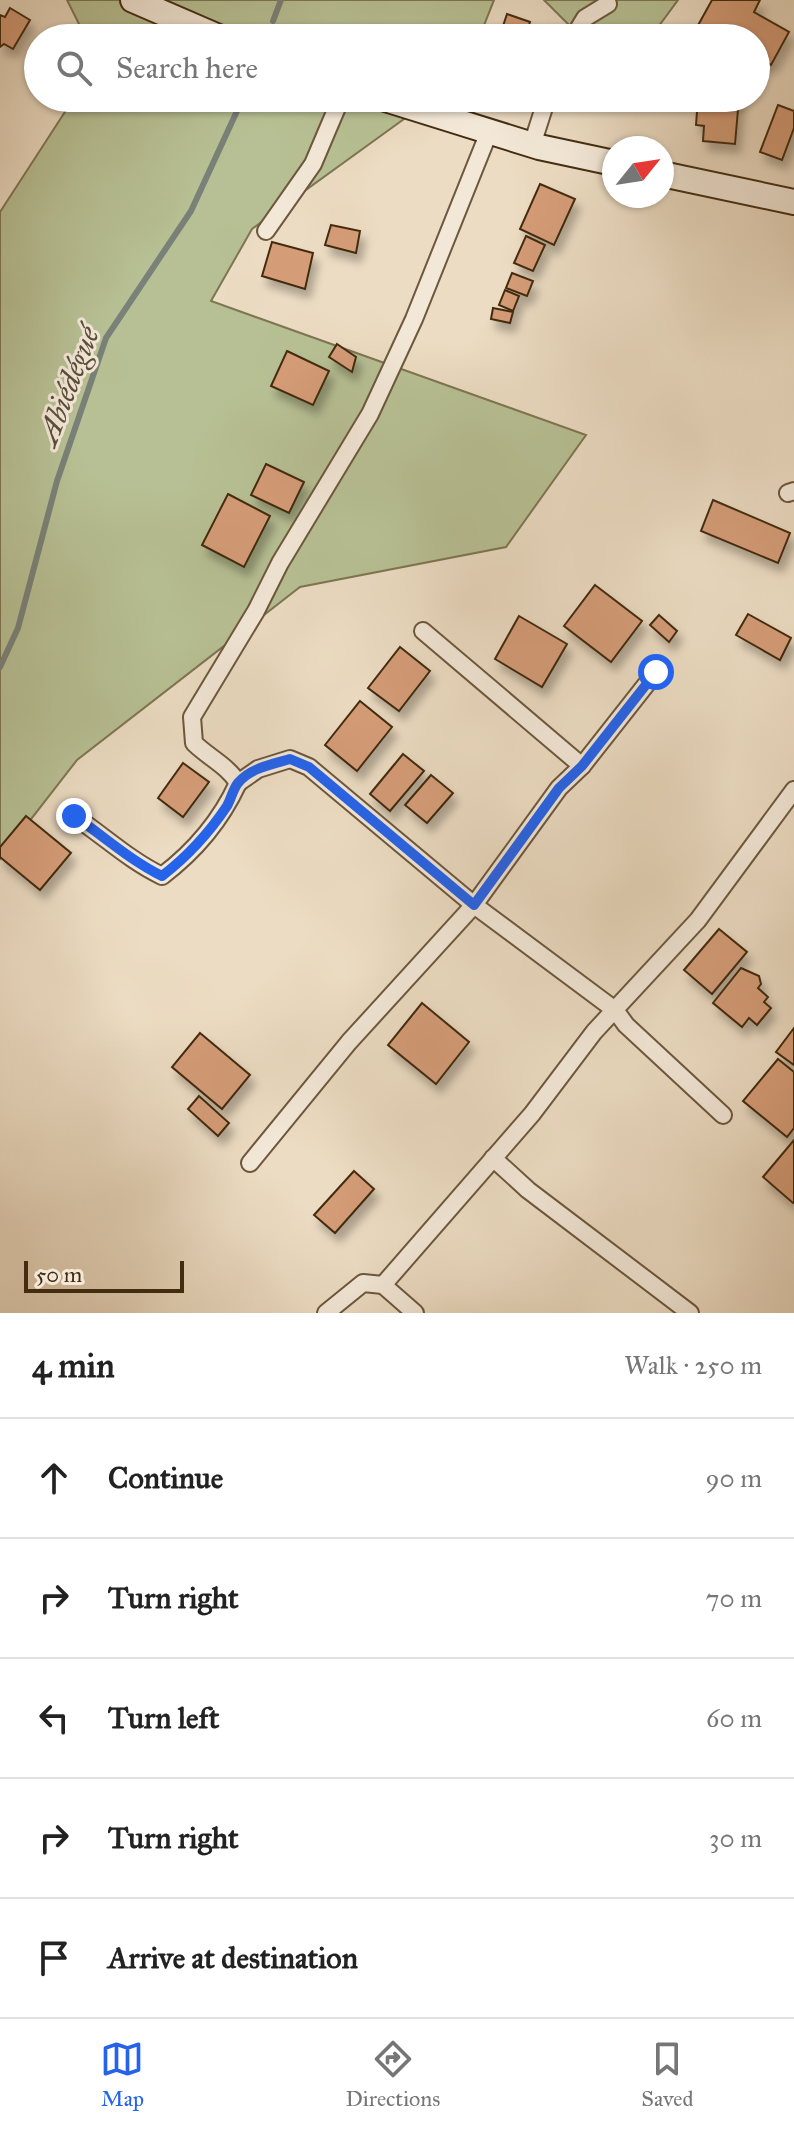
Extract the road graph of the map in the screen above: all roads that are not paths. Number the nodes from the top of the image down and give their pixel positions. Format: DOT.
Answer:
graph roads {
  1 [pos="133,0"];
  2 [pos="608,4"];
  3 [pos="189,24"];
  4 [pos="581,24"];
  5 [pos="335,112"];
  6 [pos="426,112"];
  7 [pos="543,112"];
  8 [pos="489,132"];
  9 [pos="532,145"];
  10 [pos="602,160"];
  11 [pos="674,177"];
  12 [pos="794,202"];
  13 [pos="266,231"];
  14 [pos="423,631"];
  15 [pos="656,672"];
  16 [pos="582,766"];
  17 [pos="238,783"];
  18 [pos="794,790"];
  19 [pos="74,816"];
  20 [pos="474,905"];
  21 [pos="615,1010"];
  22 [pos="723,1115"];
  23 [pos="493,1158"];
  24 [pos="250,1163"];
  25 [pos="383,1285"];
  26 [pos="326,1313"];
  27 [pos="415,1313"];
  28 [pos="690,1313"];
  1 -- 3 [label="street"];
  2 -- 4 [label="street"];
  5 -- 13 [label="street"];
  6 -- 8 [label="street"];
  7 -- 9 [label="street"];
  8 -- 9 [label="street"];
  8 -- 17 [label="street"];
  9 -- 10 [label="street"];
  11 -- 12 [label="street"];
  14 -- 16 [label="street"];
  15 -- 16 [label="street"];
  16 -- 20 [label="street"];
  17 -- 19 [label="street"];
  17 -- 20 [label="street"];
  18 -- 21 [label="street"];
  20 -- 21 [label="street"];
  20 -- 24 [label="street"];
  21 -- 22 [label="street"];
  21 -- 23 [label="street"];
  23 -- 25 [label="street"];
  23 -- 28 [label="street"];
  25 -- 26 [label="street"];
  25 -- 27 [label="street"];
}
